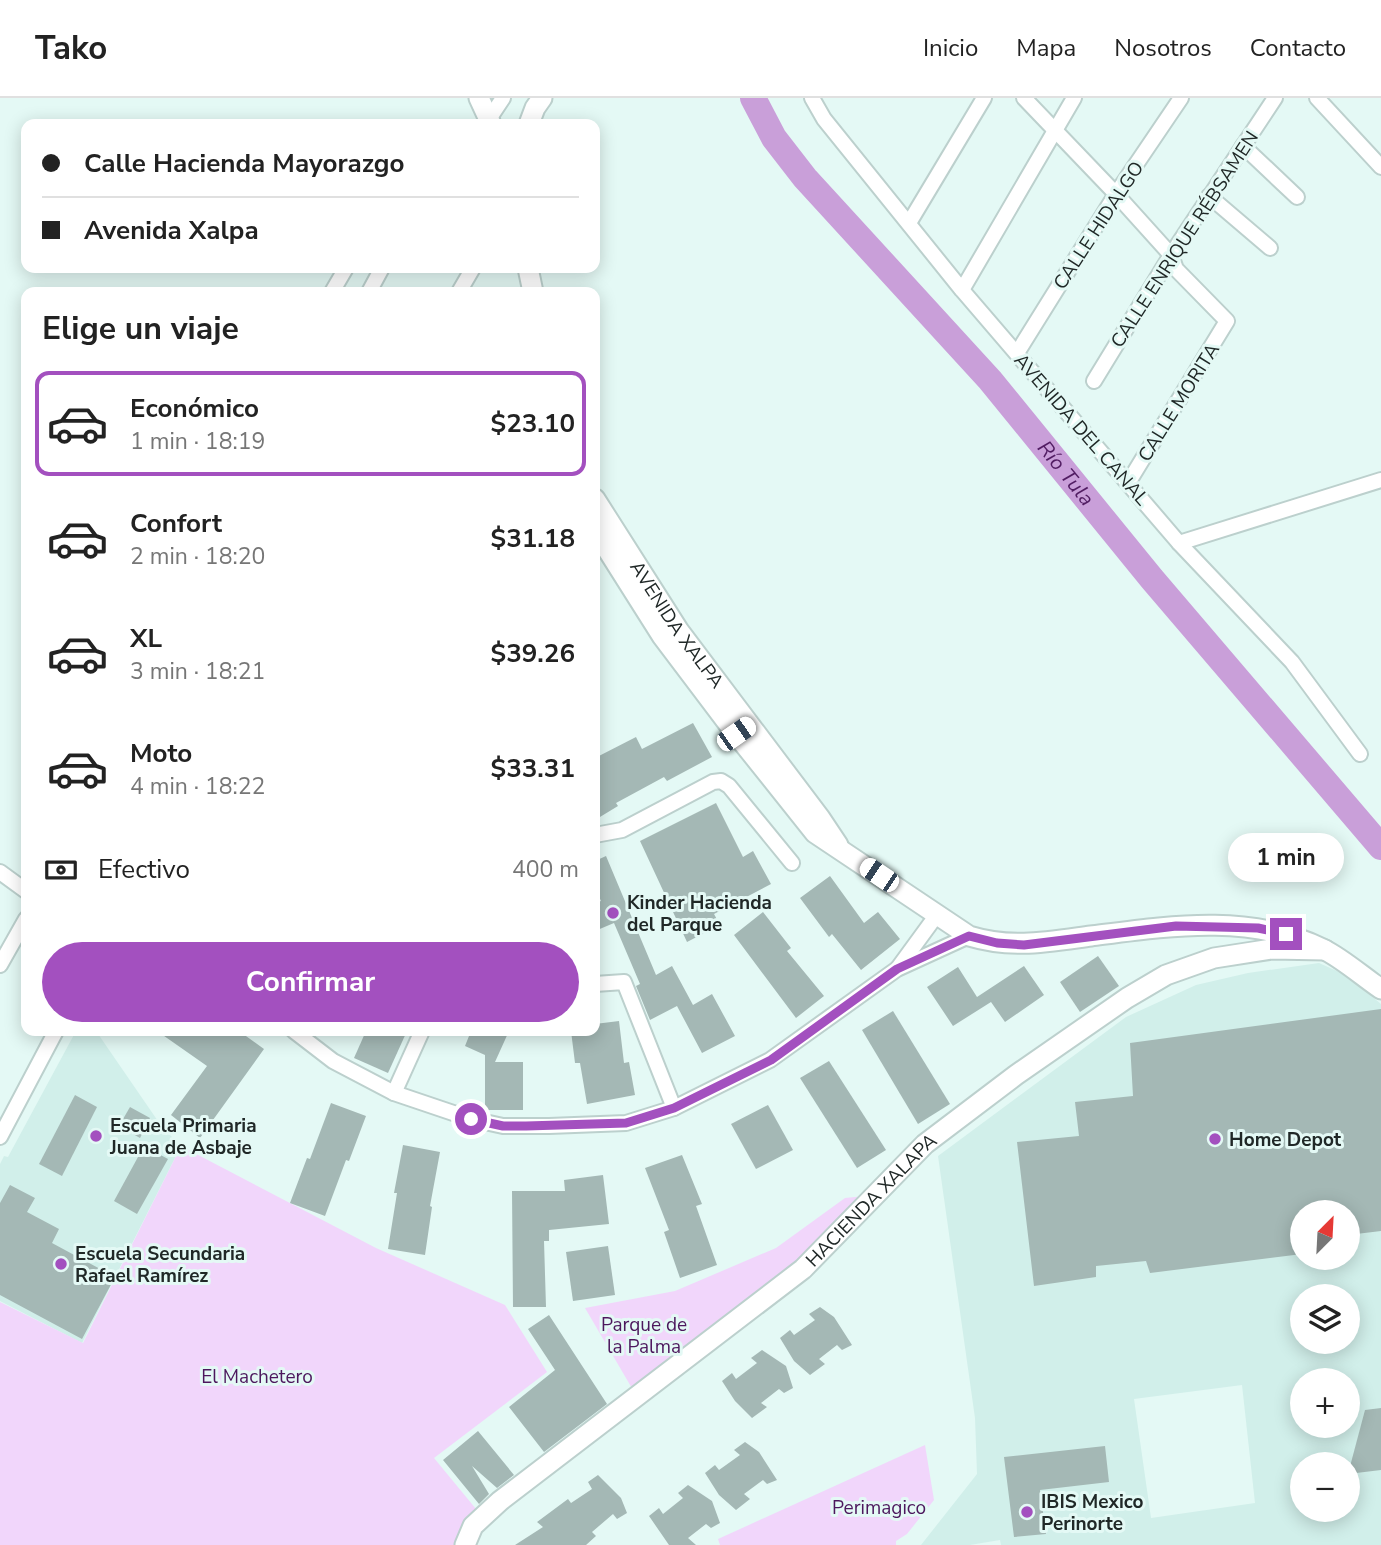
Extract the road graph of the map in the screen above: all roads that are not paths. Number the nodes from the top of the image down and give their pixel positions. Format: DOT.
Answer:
graph roads {
  1 [pos="479,98"];
  2 [pos="503,98"];
  3 [pos="542,98"];
  4 [pos="812,98"];
  5 [pos="984,98"];
  6 [pos="1024,98"];
  7 [pos="1074,98"];
  8 [pos="1181,98"];
  9 [pos="1275,98"];
  10 [pos="1317,98"];
  11 [pos="489,119"];
  12 [pos="492,119"];
  13 [pos="530,119"];
  14 [pos="1054,129"];
  15 [pos="1243,146"];
  16 [pos="1381,167"];
  17 [pos="1116,194"];
  18 [pos="1209,196"];
  19 [pos="1297,197"];
  20 [pos="909,223"];
  21 [pos="1270,248"];
  22 [pos="1171,255"];
  23 [pos="962,290"];
  24 [pos="1017,353"];
  25 [pos="1094,381"];
  26 [pos="1381,480"];
  27 [pos="1128,483"];
  28 [pos="600,508"];
  29 [pos="600,537"];
  30 [pos="1180,543"];
  31 [pos="668,631"];
  32 [pos="1360,754"];
  33 [pos="600,834"];
  34 [pos="792,863"];
  35 [pos="0,872"];
  36 [pos="21,887"];
  37 [pos="936,916"];
  38 [pos="21,928"];
  39 [pos="969,936"];
  40 [pos="1325,950"];
  41 [pos="0,965"];
  42 [pos="897,969"];
  43 [pos="600,984"];
  44 [pos="1381,989"];
  45 [pos="53,1036"];
  46 [pos="300,1036"];
  47 [pos="420,1036"];
  48 [pos="394,1093"];
  49 [pos="674,1108"];
  50 [pos="0,1137"];
  51 [pos="465,1545"];
  1 -- 11 [label="main road"];
  2 -- 12 [label="street"];
  3 -- 13 [label="main road"];
  4 -- 20 [label="street, AVENIDA DEL CANAL"];
  5 -- 20 [label="street"];
  6 -- 14 [label="street"];
  7 -- 14 [label="street"];
  8 -- 17 [label="street, CALLE HIDALGO"];
  9 -- 15 [label="street, CALLE ENRIQUE RÉBSAMEN"];
  10 -- 16 [label="street"];
  14 -- 17 [label="street"];
  14 -- 23 [label="street"];
  15 -- 18 [label="street, CALLE ENRIQUE RÉBSAMEN"];
  15 -- 19 [label="street"];
  17 -- 22 [label="street"];
  17 -- 24 [label="street, CALLE HIDALGO"];
  18 -- 21 [label="street"];
  18 -- 22 [label="street, CALLE ENRIQUE RÉBSAMEN"];
  20 -- 23 [label="street, AVENIDA DEL CANAL"];
  22 -- 25 [label="street, CALLE ENRIQUE RÉBSAMEN"];
  22 -- 27 [label="street, CALLE MORITA"];
  23 -- 24 [label="street, AVENIDA DEL CANAL"];
  24 -- 27 [label="street, AVENIDA DEL CANAL"];
  26 -- 30 [label="street"];
  27 -- 30 [label="street, AVENIDA DEL CANAL"];
  28 -- 31 [label="main road, AVENIDA XALPA"];
  29 -- 31 [label="main road, AVENIDA XALPA"];
  30 -- 32 [label="street, AVENIDA DEL CANAL"];
  31 -- 37 [label="main road, AVENIDA XALPA"];
  33 -- 34 [label="street"];
  35 -- 36 [label="street"];
  37 -- 39 [label="main road, AVENIDA XALPA"];
  37 -- 42 [label="street"];
  38 -- 41 [label="street"];
  39 -- 40 [label="main road, AVENIDA XALPA"];
  39 -- 42 [label="street"];
  40 -- 44 [label="main road, AVENIDA XALPA"];
  40 -- 51 [label="main road, HACIENDA XALAPA"];
  42 -- 49 [label="street"];
  43 -- 49 [label="street"];
  45 -- 50 [label="street"];
  46 -- 48 [label="street"];
  47 -- 48 [label="street"];
  48 -- 49 [label="street"];
}
